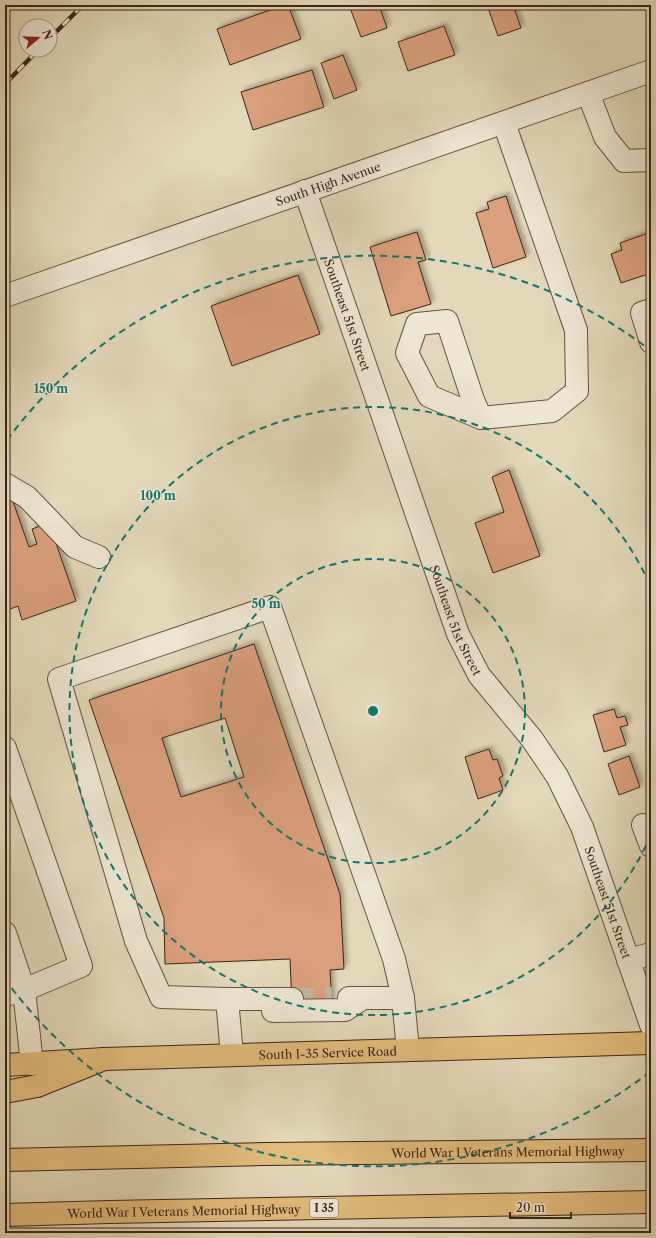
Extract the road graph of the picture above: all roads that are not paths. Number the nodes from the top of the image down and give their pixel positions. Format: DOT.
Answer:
graph roads {
  1 [pos="651,71"];
  2 [pos="588,93"];
  3 [pos="504,123"];
  4 [pos="651,160"];
  5 [pos="306,191"];
  6 [pos="5,296"];
  7 [pos="651,310"];
  8 [pos="651,342"];
  9 [pos="481,418"];
  10 [pos="5,484"];
  11 [pos="100,557"];
  12 [pos="5,748"];
  13 [pos="643,826"];
  14 [pos="651,846"];
  15 [pos="5,935"];
  16 [pos="651,954"];
  17 [pos="628,960"];
  18 [pos="14,992"];
  19 [pos="332,998"];
  20 [pos="363,998"];
  21 [pos="403,998"];
  22 [pos="227,999"];
  23 [pos="256,999"];
  24 [pos="292,999"];
  25 [pos="651,1025"];
  26 [pos="651,1043"];
  27 [pos="408,1050"];
  28 [pos="232,1055"];
  29 [pos="104,1059"];
  30 [pos="32,1064"];
  31 [pos="5,1065"];
  32 [pos="5,1092"];
  33 [pos="651,1150"];
  34 [pos="5,1160"];
  35 [pos="651,1202"];
  36 [pos="5,1215"];
  1 -- 2 [label="street, South High Avenue"];
  2 -- 3 [label="street, South High Avenue"];
  2 -- 4 [label="street"];
  3 -- 5 [label="street, South High Avenue"];
  3 -- 9 [label="street"];
  5 -- 6 [label="street, South High Avenue"];
  5 -- 17 [label="street, Southeast 51st Street"];
  7 -- 8 [label="street"];
  10 -- 11 [label="street"];
  12 -- 18 [label="street"];
  13 -- 14 [label="street"];
  15 -- 18 [label="street"];
  16 -- 17 [label="street"];
  17 -- 25 [label="street, Southeast 51st Street"];
  18 -- 30 [label="street"];
  19 -- 20 [label="street"];
  20 -- 21 [label="street"];
  20 -- 23 [label="street"];
  21 -- 22 [label="street"];
  21 -- 27 [label="street"];
  22 -- 23 [label="street"];
  22 -- 28 [label="street"];
  23 -- 24 [label="street"];
  26 -- 27 [label="main road, South I-35 Service Road"];
  27 -- 28 [label="main road, South I-35 Service Road"];
  28 -- 29 [label="main road, South I-35 Service Road"];
  29 -- 30 [label="main road, South I-35 Service Road"];
  29 -- 32 [label="main road"];
  30 -- 31 [label="main road, South I-35 Service Road"];
  33 -- 34 [label="main road, World War I Veterans Memorial Highway"];
  35 -- 36 [label="main road, World War I Veterans Memorial Highway / I 35"];
}
